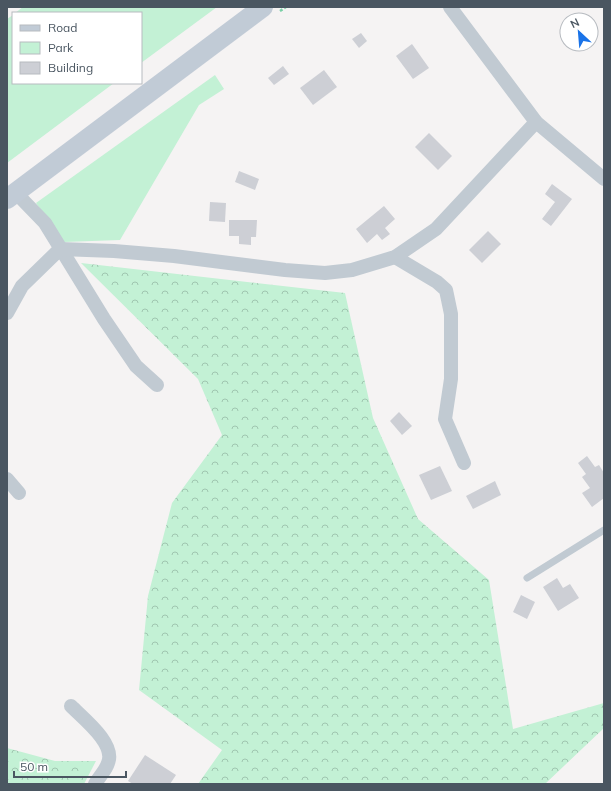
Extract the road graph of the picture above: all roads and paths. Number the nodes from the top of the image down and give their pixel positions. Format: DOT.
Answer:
graph roads {
  1 [pos="263,7"];
  2 [pos="450,7"];
  3 [pos="536,122"];
  4 [pos="604,179"];
  5 [pos="11,196"];
  6 [pos="60,249"];
  7 [pos="395,257"];
  8 [pos="7,313"];
  9 [pos="157,385"];
  10 [pos="464,463"];
  11 [pos="7,479"];
  12 [pos="19,493"];
  13 [pos="604,530"];
  14 [pos="527,578"];
  15 [pos="71,706"];
  16 [pos="95,784"];
  1 -- 5 [label="main road"];
  2 -- 3 [label="street"];
  3 -- 4 [label="street"];
  3 -- 7 [label="street"];
  5 -- 6 [label="street"];
  6 -- 7 [label="street"];
  6 -- 8 [label="street"];
  6 -- 9 [label="street"];
  7 -- 10 [label="street"];
  11 -- 12 [label="street"];
  13 -- 14 [label="lane"];
  15 -- 16 [label="street"];
}
